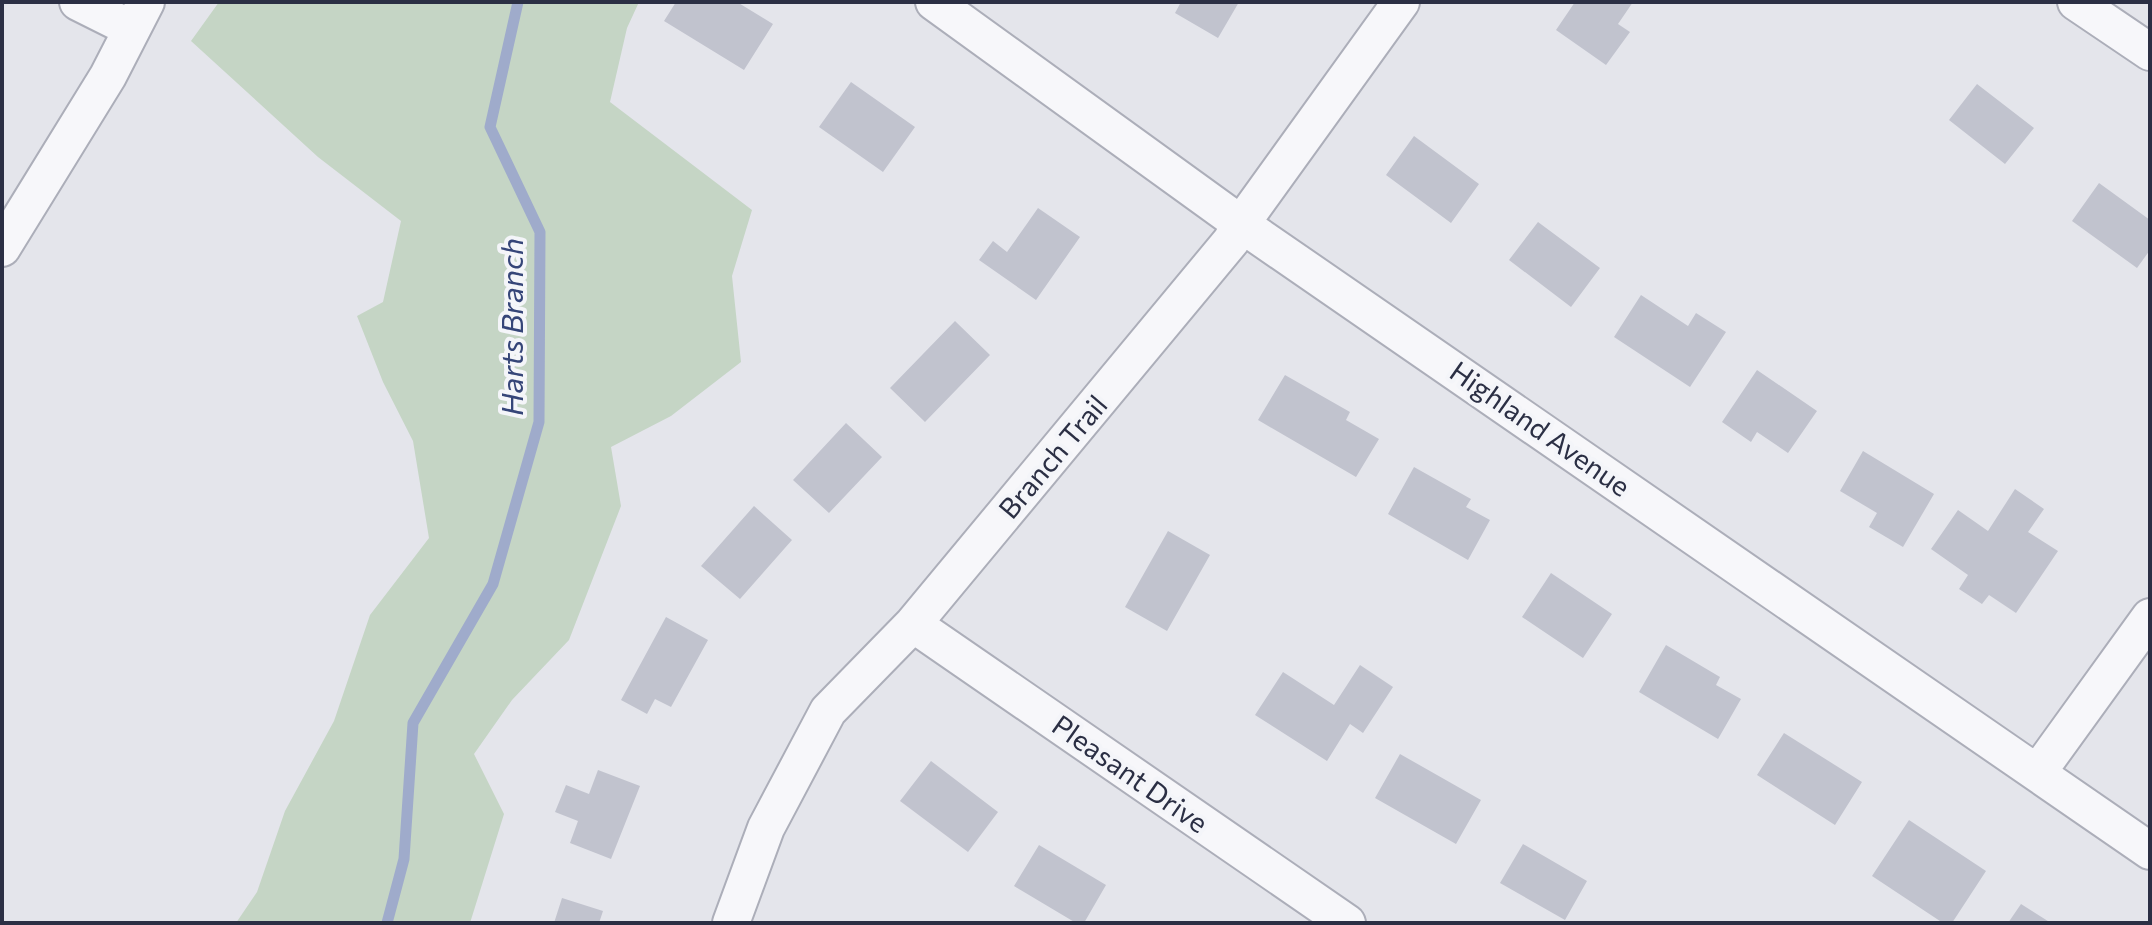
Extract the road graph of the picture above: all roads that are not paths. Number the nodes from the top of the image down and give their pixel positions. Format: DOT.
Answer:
graph roads {
  1 [pos="78,2"];
  2 [pos="934,2"];
  3 [pos="1401,2"];
  4 [pos="2076,2"];
  5 [pos="139,15"];
  6 [pos="2150,52"];
  7 [pos="1241,224"];
  8 [pos="2,248"];
  9 [pos="2150,617"];
  10 [pos="913,624"];
  11 [pos="2038,772"];
  12 [pos="2150,851"];
  13 [pos="731,923"];
  14 [pos="1347,923"];
  1 -- 5 [label="street"];
  2 -- 7 [label="street, Highland Avenue"];
  3 -- 7 [label="street, Branch Trail"];
  4 -- 6 [label="street"];
  5 -- 8 [label="street"];
  7 -- 10 [label="street, Branch Trail"];
  7 -- 11 [label="street, Highland Avenue"];
  9 -- 11 [label="street"];
  10 -- 13 [label="street, Branch Trail"];
  10 -- 14 [label="street, Pleasant Drive"];
  11 -- 12 [label="street, Highland Avenue"];
}
